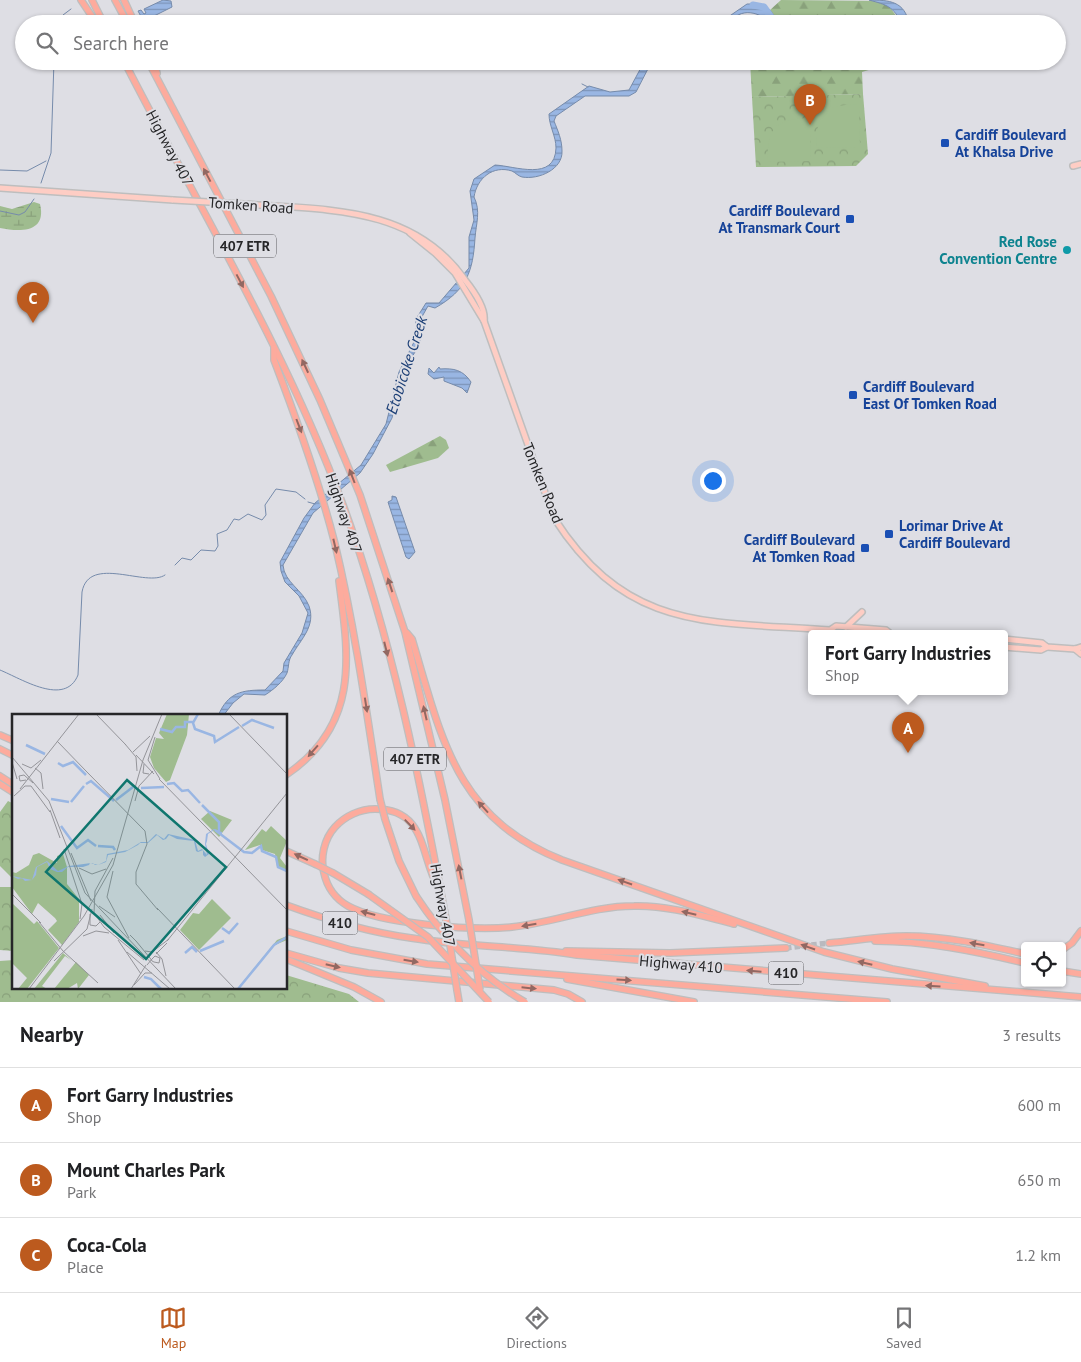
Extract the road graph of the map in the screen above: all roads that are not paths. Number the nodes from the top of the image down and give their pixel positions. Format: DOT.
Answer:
graph roads {
  1 [pos="81,0"];
  2 [pos="92,0"];
  3 [pos="115,0"];
  4 [pos="124,0"];
  5 [pos="90,15"];
  6 [pos="100,15"];
  7 [pos="123,15"];
  8 [pos="131,15"];
  9 [pos="127,70"];
  10 [pos="152,70"];
  11 [pos="156,70"];
  12 [pos="160,85"];
  13 [pos="1081,164"];
  14 [pos="1073,166"];
  15 [pos="0,188"];
  16 [pos="274,346"];
  17 [pos="340,572"];
  18 [pos="862,612"];
  19 [pos="846,627"];
  20 [pos="810,630"];
  21 [pos="833,630"];
  22 [pos="886,630"];
  23 [pos="405,632"];
  24 [pos="1008,639"];
  25 [pos="1008,647"];
  26 [pos="1047,647"];
  27 [pos="1081,647"];
  28 [pos="1075,649"];
  29 [pos="1081,654"];
  30 [pos="0,736"];
  31 [pos="12,740"];
  32 [pos="0,749"];
  33 [pos="12,755"];
  34 [pos="288,773"];
  35 [pos="0,776"];
  36 [pos="0,784"];
  37 [pos="12,784"];
  38 [pos="12,792"];
  39 [pos="288,852"];
  40 [pos="441,892"];
  41 [pos="288,906"];
  42 [pos="753,928"];
  43 [pos="288,931"];
  44 [pos="1081,931"];
  45 [pos="855,940"];
  46 [pos="829,943"];
  47 [pos="1066,947"];
  48 [pos="786,948"];
  49 [pos="556,952"];
  50 [pos="1021,953"];
  51 [pos="288,954"];
  52 [pos="288,960"];
  53 [pos="1021,962"];
  54 [pos="1066,972"];
  55 [pos="1081,974"];
  56 [pos="558,976"];
  57 [pos="1016,991"];
  58 [pos="1081,997"];
  59 [pos="381,1002"];
  60 [pos="459,1002"];
  61 [pos="481,1002"];
  62 [pos="489,1002"];
  63 [pos="525,1002"];
  64 [pos="582,1002"];
  65 [pos="694,1002"];
  66 [pos="887,1002"];
  1 -- 5 [label="highway"];
  2 -- 6 [label="highway"];
  3 -- 7 [label="highway"];
  4 -- 8 [label="highway"];
  9 -- 16 [label="highway, Highway 407 / 407 ETR, one-way"];
  10 -- 12 [label="highway, Highway 407 / 407 ETR"];
  11 -- 12 [label="highway"];
  23 -- 12 [label="highway, Highway 407 / 407 ETR, one-way"];
  13 -- 14 [label="main road"];
  15 -- 20 [label="main road, Tomken Road, bridge"];
  16 -- 17 [label="highway, one-way"];
  16 -- 40 [label="highway, Highway 407 / 407 ETR, one-way"];
  17 -- 34 [label="highway, one-way"];
  17 -- 63 [label="highway, one-way, bridge"];
  18 -- 19 [label="main road"];
  19 -- 21 [label="main road, Tomken Road"];
  19 -- 22 [label="main road, Tomken Road"];
  42 -- 23 [label="highway, one-way"];
  61 -- 23 [label="highway, Highway 407 / 407 ETR, one-way, bridge"];
  24 -- 26 [label="main road"];
  25 -- 26 [label="main road"];
  26 -- 28 [label="main road"];
  27 -- 28 [label="main road"];
  28 -- 29 [label="main road"];
  30 -- 31 [label="highway"];
  32 -- 33 [label="highway"];
  35 -- 37 [label="highway"];
  36 -- 38 [label="highway"];
  62 -- 39 [label="highway, one-way, bridge"];
  42 -- 40 [label="highway, one-way"];
  40 -- 60 [label="highway, Highway 407 / 407 ETR, bridge"];
  41 -- 49 [label="highway, Highway 410 / 410"];
  57 -- 42 [label="highway, one-way"];
  43 -- 56 [label="highway, Highway 410 / 410, one-way"];
  44 -- 47 [label="highway"];
  45 -- 46 [label="highway"];
  50 -- 45 [label="highway, one-way"];
  45 -- 53 [label="highway"];
  48 -- 49 [label="highway"];
  57 -- 49 [label="highway, Highway 410 / 410, one-way"];
  51 -- 64 [label="highway, one-way"];
  52 -- 59 [label="highway"];
  54 -- 55 [label="highway"];
  56 -- 65 [label="highway"];
  56 -- 66 [label="highway, Highway 410 / 410, one-way"];
  57 -- 58 [label="highway, Highway 410 / 410"];
}
